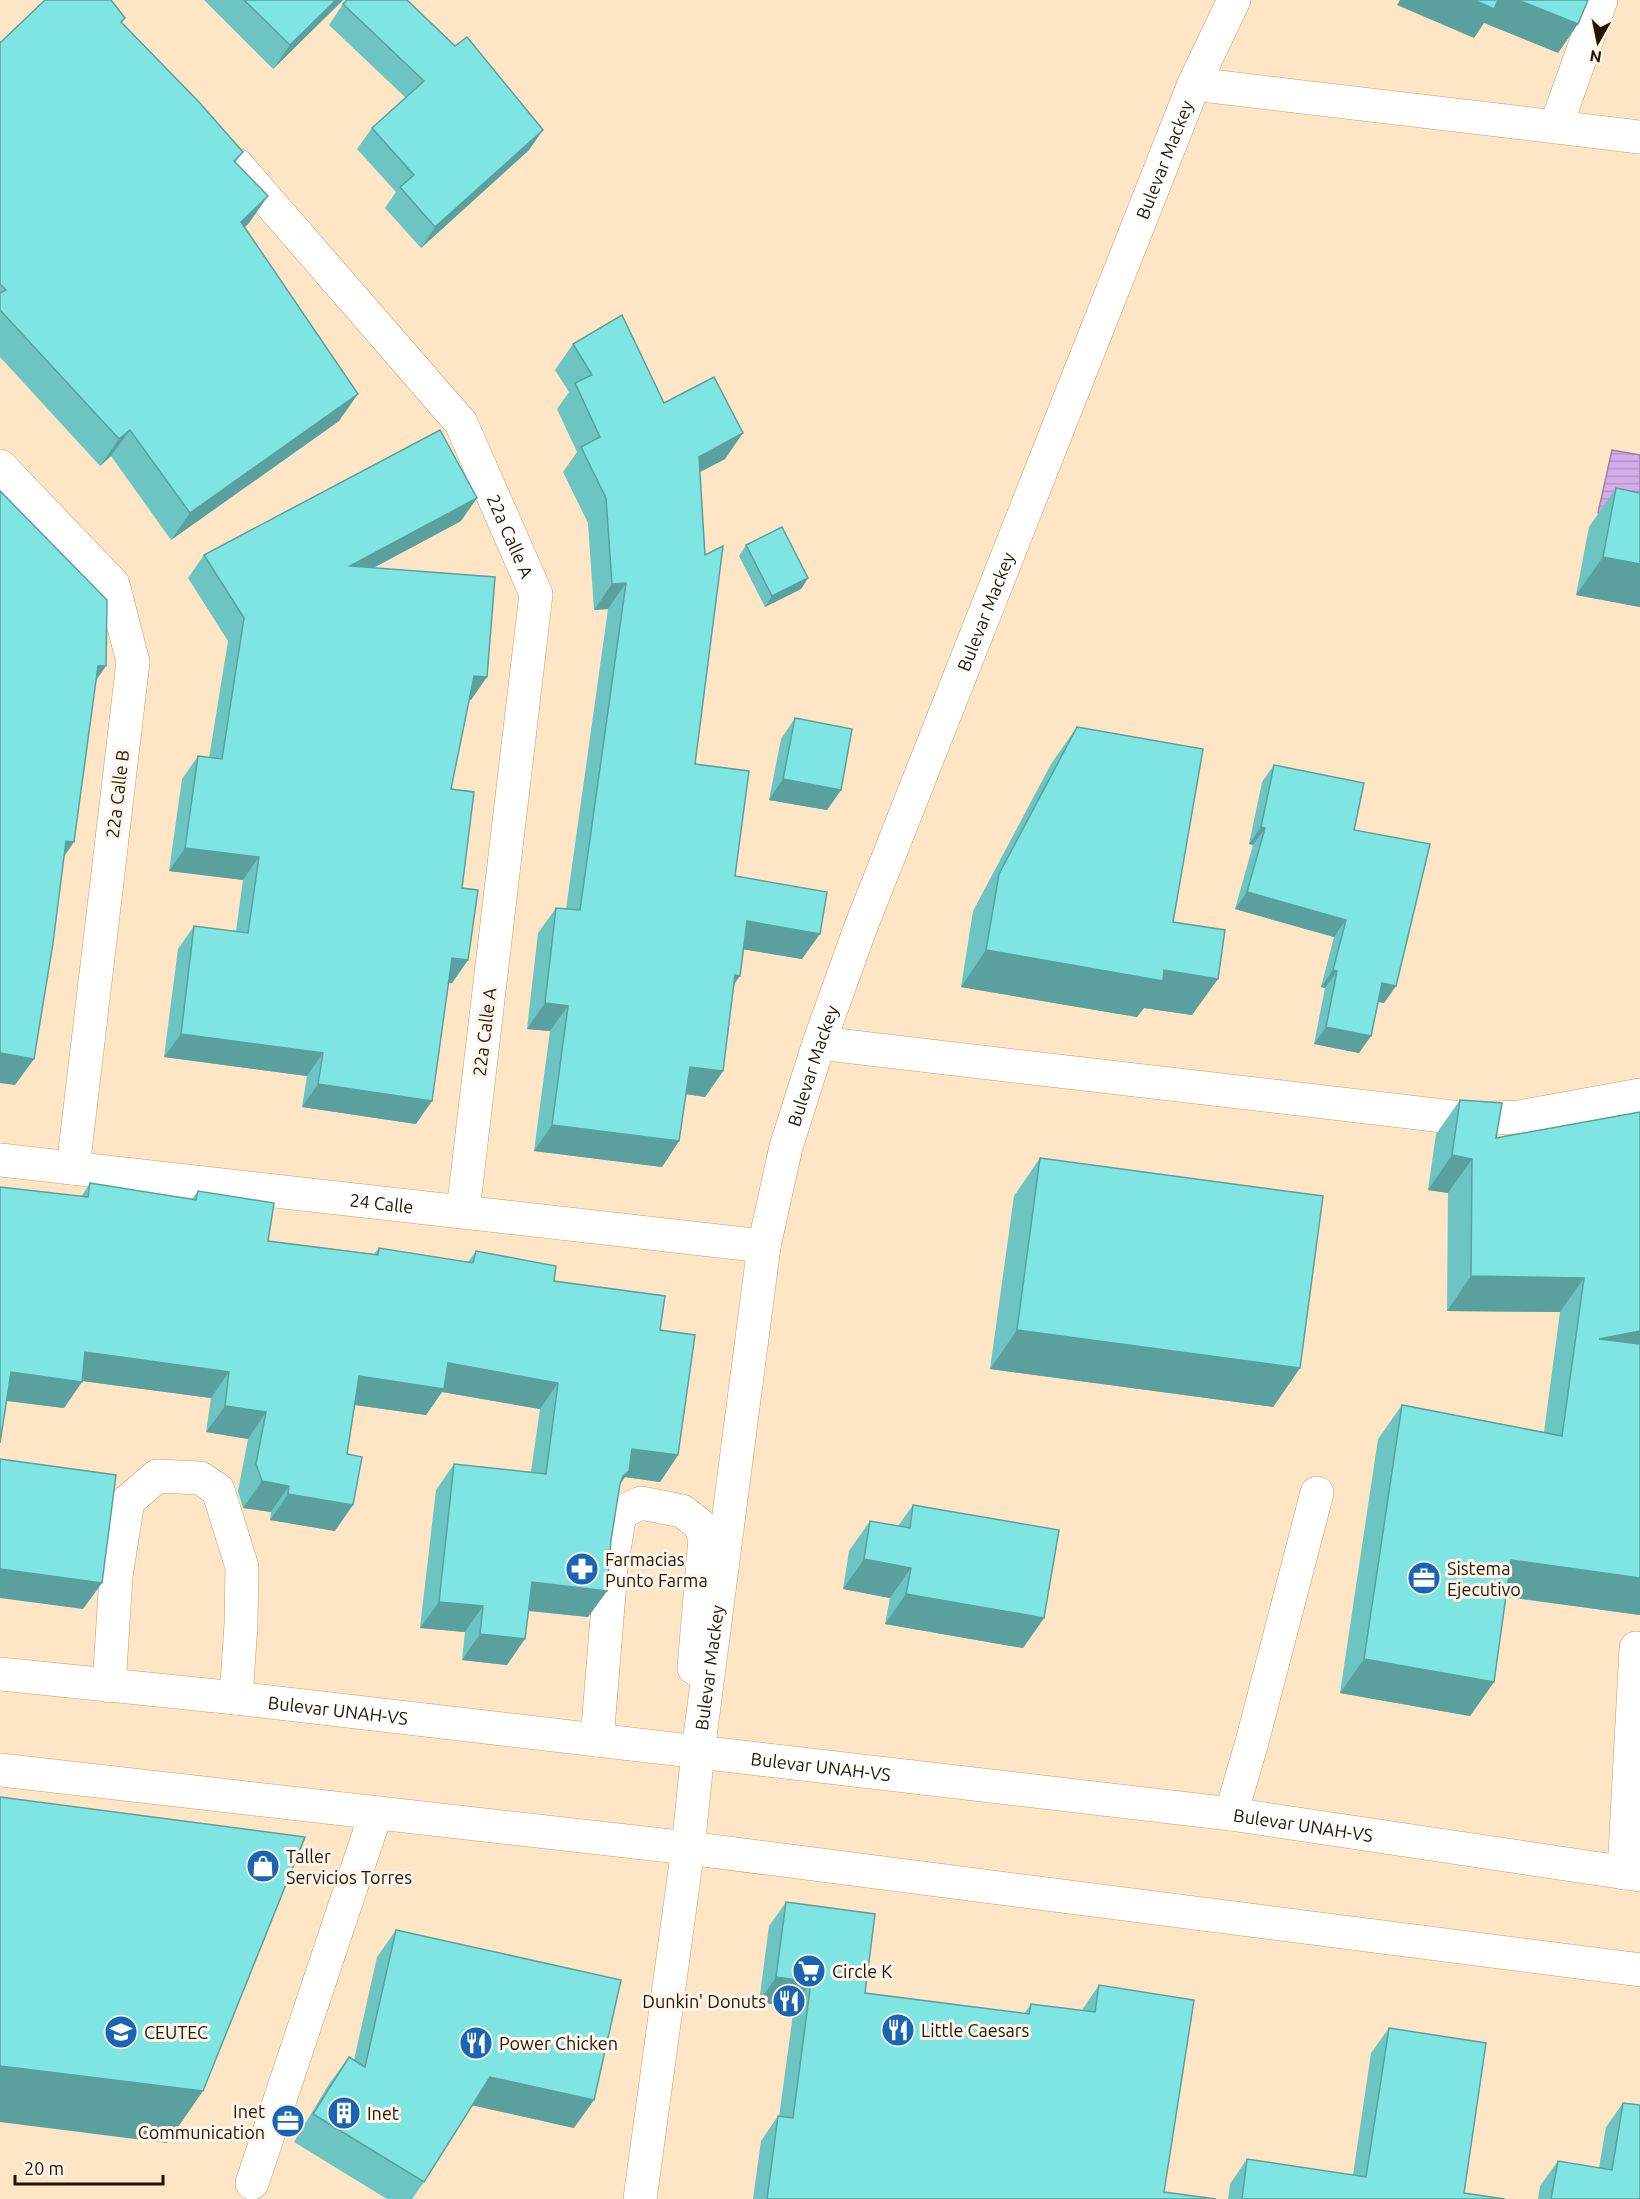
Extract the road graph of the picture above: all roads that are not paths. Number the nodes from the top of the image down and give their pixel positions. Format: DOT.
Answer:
graph roads {
  1 [pos="1234,0"];
  2 [pos="1601,0"];
  3 [pos="1194,84"];
  4 [pos="1556,126"];
  5 [pos="1640,137"];
  6 [pos="218,144"];
  7 [pos="0,466"];
  8 [pos="819,1043"];
  9 [pos="1640,1095"];
  10 [pos="0,1160"];
  11 [pos="73,1168"];
  12 [pos="463,1211"];
  13 [pos="764,1246"];
  14 [pos="1317,1493"];
  15 [pos="1636,1648"];
  16 [pos="0,1674"];
  17 [pos="109,1686"];
  18 [pos="236,1698"];
  19 [pos="597,1740"];
  20 [pos="690,1751"];
  21 [pos="0,1770"];
  22 [pos="376,1813"];
  23 [pos="1231,1814"];
  24 [pos="688,1848"];
  25 [pos="1632,1874"];
  26 [pos="1640,1970"];
  27 [pos="252,2183"];
  28 [pos="640,2199"];
  1 -- 3 [label="main road, Bulevar Mackey"];
  2 -- 4 [label="main road"];
  3 -- 4 [label="main road"];
  3 -- 8 [label="main road, Bulevar Mackey"];
  4 -- 5 [label="main road"];
  6 -- 12 [label="main road, 22a Calle A"];
  7 -- 11 [label="main road, 22a Calle B"];
  8 -- 9 [label="main road"];
  8 -- 13 [label="main road, Bulevar Mackey"];
  10 -- 11 [label="main road, 24 Calle"];
  11 -- 12 [label="main road, 24 Calle"];
  12 -- 13 [label="main road, 24 Calle"];
  13 -- 20 [label="main road, Bulevar Mackey"];
  14 -- 23 [label="main road"];
  15 -- 25 [label="main road"];
  16 -- 17 [label="main road, Bulevar UNAH-VS"];
  17 -- 18 [label="main road, Bulevar UNAH-VS"];
  17 -- 18 [label="main road"];
  18 -- 19 [label="main road, Bulevar UNAH-VS"];
  19 -- 20 [label="main road, Bulevar UNAH-VS"];
  19 -- 20 [label="main road"];
  20 -- 23 [label="main road, Bulevar UNAH-VS"];
  20 -- 24 [label="main road, Bulevar Mackey"];
  21 -- 22 [label="main road"];
  22 -- 24 [label="main road"];
  22 -- 27 [label="main road"];
  23 -- 25 [label="main road, Bulevar UNAH-VS"];
  24 -- 26 [label="main road"];
  24 -- 28 [label="main road, Bulevar Mackey"];
}
